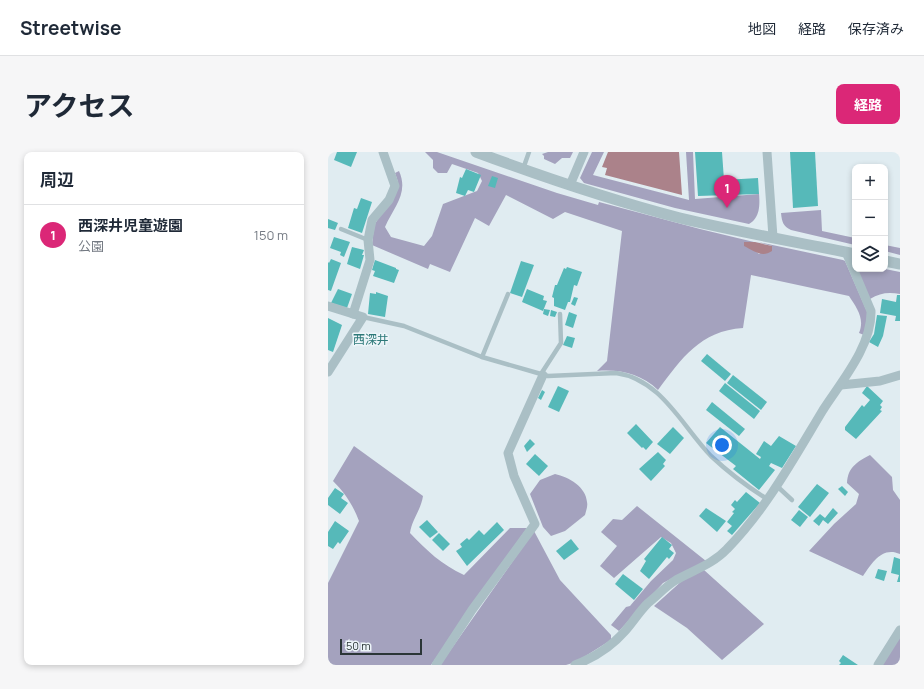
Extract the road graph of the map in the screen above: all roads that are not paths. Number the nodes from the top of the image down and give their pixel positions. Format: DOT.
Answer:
graph roads {
  1 [pos="383,152"];
  2 [pos="476,152"];
  3 [pos="529,152"];
  4 [pos="584,152"];
  5 [pos="767,152"];
  6 [pos="522,170"];
  7 [pos="570,185"];
  8 [pos="341,229"];
  9 [pos="773,237"];
  10 [pos="368,240"];
  11 [pos="850,253"];
  12 [pos="888,262"];
  13 [pos="900,264"];
  14 [pos="508,294"];
  15 [pos="328,306"];
  16 [pos="353,314"];
  17 [pos="560,314"];
  18 [pos="363,317"];
  19 [pos="482,356"];
  20 [pos="328,372"];
  21 [pos="542,375"];
  22 [pos="900,375"];
  23 [pos="840,385"];
  24 [pos="778,486"];
  25 [pos="767,499"];
  26 [pos="792,500"];
  27 [pos="900,630"];
  28 [pos="436,665"];
  29 [pos="575,665"];
  30 [pos="878,665"];
  1 -- 10 [label="street"];
  2 -- 6 [label="street"];
  3 -- 6 [label="lane"];
  4 -- 7 [label="street"];
  5 -- 9 [label="street"];
  6 -- 7 [label="street"];
  7 -- 9 [label="street"];
  8 -- 10 [label="lane"];
  9 -- 11 [label="street"];
  10 -- 16 [label="street"];
  11 -- 23 [label="street"];
  12 -- 13 [label="street"];
  14 -- 19 [label="lane"];
  15 -- 16 [label="street"];
  16 -- 18 [label="street"];
  17 -- 21 [label="lane"];
  18 -- 19 [label="lane"];
  18 -- 20 [label="street"];
  19 -- 21 [label="lane"];
  21 -- 25 [label="lane"];
  21 -- 28 [label="street"];
  22 -- 23 [label="street"];
  23 -- 24 [label="street"];
  24 -- 25 [label="street"];
  24 -- 26 [label="lane"];
  25 -- 29 [label="street"];
  27 -- 30 [label="street"];
}
